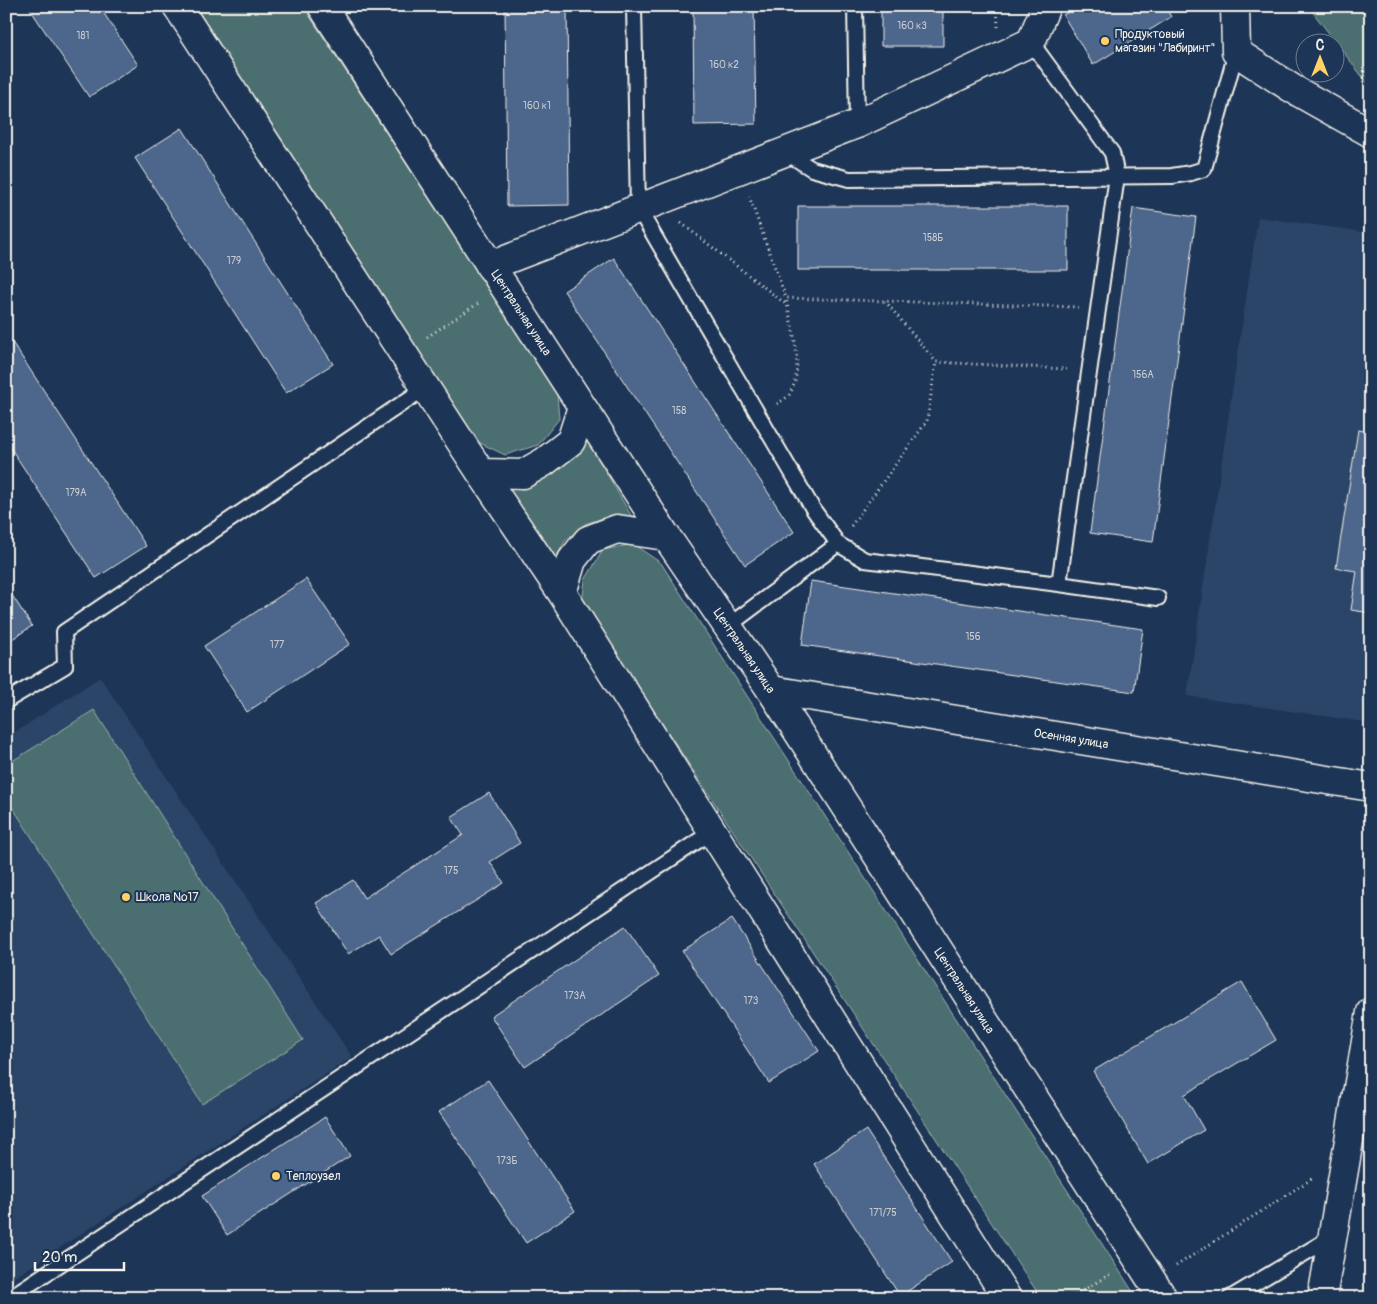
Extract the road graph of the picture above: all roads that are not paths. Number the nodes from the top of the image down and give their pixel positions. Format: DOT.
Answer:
graph roads {
  1 [pos="177,6"];
  2 [pos="322,6"];
  3 [pos="634,6"];
  4 [pos="855,6"];
  5 [pos="1046,6"];
  6 [pos="1235,6"];
  7 [pos="1030,42"];
  8 [pos="1236,52"];
  9 [pos="857,124"];
  10 [pos="1371,134"];
  11 [pos="784,152"];
  12 [pos="1117,176"];
  13 [pos="646,205"];
  14 [pos="497,276"];
  15 [pos="425,388"];
  16 [pos="582,407"];
  17 [pos="481,473"];
  18 [pos="666,536"];
  19 [pos="838,544"];
  20 [pos="1059,584"];
  21 [pos="562,593"];
  22 [pos="1158,598"];
  23 [pos="727,627"];
  24 [pos="770,690"];
  25 [pos="6,701"];
  26 [pos="1371,787"];
  27 [pos="713,831"];
  28 [pos="1371,1012"];
  29 [pos="1332,1237"];
  30 [pos="9,1298"];
  31 [pos="1007,1298"];
  32 [pos="1163,1298"];
  33 [pos="1230,1298"];
  34 [pos="1322,1298"];
  1 -- 15 [label="street"];
  2 -- 14 [label="street, Центральная улица"];
  3 -- 13 [label="lane"];
  4 -- 9 [label="lane"];
  5 -- 7 [label="street"];
  6 -- 8 [label="street"];
  7 -- 9 [label="street"];
  7 -- 12 [label="lane"];
  8 -- 10 [label="street"];
  8 -- 12 [label="lane"];
  9 -- 11 [label="street"];
  11 -- 12 [label="lane"];
  11 -- 13 [label="street"];
  12 -- 20 [label="lane"];
  13 -- 14 [label="street"];
  13 -- 19 [label="lane"];
  14 -- 16 [label="street, Центральная улица"];
  15 -- 17 [label="street"];
  15 -- 25 [label="lane"];
  16 -- 17 [label="street"];
  16 -- 18 [label="street, Центральная улица"];
  17 -- 21 [label="street"];
  18 -- 21 [label="street"];
  18 -- 23 [label="street, Центральная улица"];
  19 -- 20 [label="lane"];
  19 -- 23 [label="lane"];
  20 -- 22 [label="lane"];
  21 -- 27 [label="street"];
  23 -- 24 [label="street, Центральная улица"];
  24 -- 26 [label="street, Осенняя улица"];
  24 -- 32 [label="street, Центральная улица"];
  27 -- 30 [label="lane"];
  27 -- 31 [label="street"];
  28 -- 29 [label="street"];
  29 -- 33 [label="lane"];
  29 -- 34 [label="street"];
}
